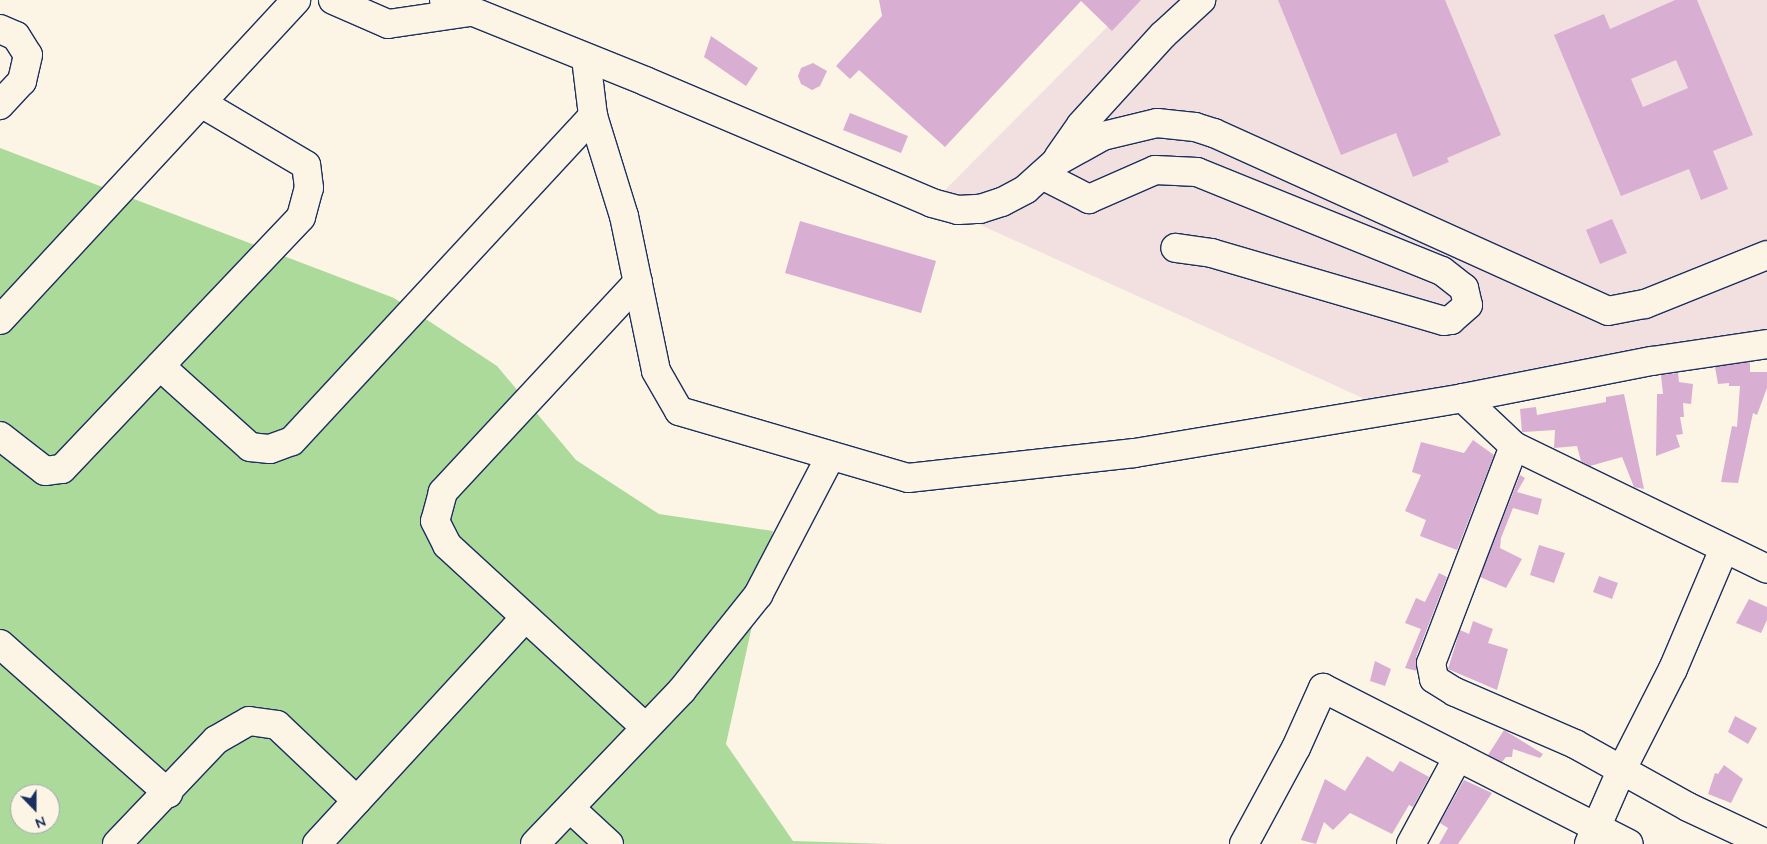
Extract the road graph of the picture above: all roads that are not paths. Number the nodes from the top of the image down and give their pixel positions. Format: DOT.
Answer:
graph roads {
  1 [pos="296,0"];
  2 [pos="333,0"];
  3 [pos="444,0"];
  4 [pos="1201,0"];
  5 [pos="470,12"];
  6 [pos="0,29"];
  7 [pos="586,58"];
  8 [pos="201,102"];
  9 [pos="0,105"];
  10 [pos="593,116"];
  11 [pos="1049,169"];
  12 [pos="1175,248"];
  13 [pos="1767,255"];
  14 [pos="638,282"];
  15 [pos="0,320"];
  16 [pos="1767,344"];
  17 [pos="160,366"];
  18 [pos="1464,398"];
  19 [pos="0,436"];
  20 [pos="1514,446"];
  21 [pos="830,457"];
  22 [pos="1724,549"];
  23 [pos="1767,569"];
  24 [pos="525,618"];
  25 [pos="0,644"];
  26 [pos="646,728"];
  27 [pos="1458,757"];
  28 [pos="1621,771"];
  29 [pos="168,793"];
  30 [pos="357,801"];
  31 [pos="570,808"];
  32 [pos="1593,835"];
  33 [pos="117,844"];
  34 [pos="317,844"];
  35 [pos="535,844"];
  36 [pos="609,844"];
  37 [pos="1244,844"];
  38 [pos="1411,844"];
  39 [pos="1629,844"];
  40 [pos="1767,844"];
  1 -- 8 [label="street"];
  2 -- 5 [label="street"];
  3 -- 5 [label="street"];
  4 -- 11 [label="street"];
  5 -- 7 [label="street"];
  6 -- 9 [label="street"];
  7 -- 10 [label="street"];
  7 -- 11 [label="street"];
  8 -- 15 [label="street"];
  8 -- 17 [label="street"];
  10 -- 14 [label="street"];
  10 -- 17 [label="street"];
  11 -- 12 [label="street"];
  11 -- 13 [label="street"];
  14 -- 21 [label="street"];
  14 -- 24 [label="street"];
  16 -- 18 [label="street"];
  17 -- 19 [label="street"];
  18 -- 20 [label="street"];
  18 -- 21 [label="street"];
  20 -- 22 [label="street"];
  20 -- 28 [label="street"];
  21 -- 26 [label="street"];
  22 -- 23 [label="street"];
  22 -- 28 [label="street"];
  24 -- 26 [label="street"];
  24 -- 30 [label="street"];
  25 -- 29 [label="street"];
  26 -- 31 [label="street"];
  27 -- 32 [label="street"];
  27 -- 37 [label="street"];
  27 -- 38 [label="street"];
  28 -- 32 [label="street"];
  28 -- 40 [label="street"];
  29 -- 30 [label="street"];
  29 -- 33 [label="street"];
  30 -- 34 [label="street"];
  31 -- 35 [label="street"];
  31 -- 36 [label="street"];
  32 -- 39 [label="street"];
}
